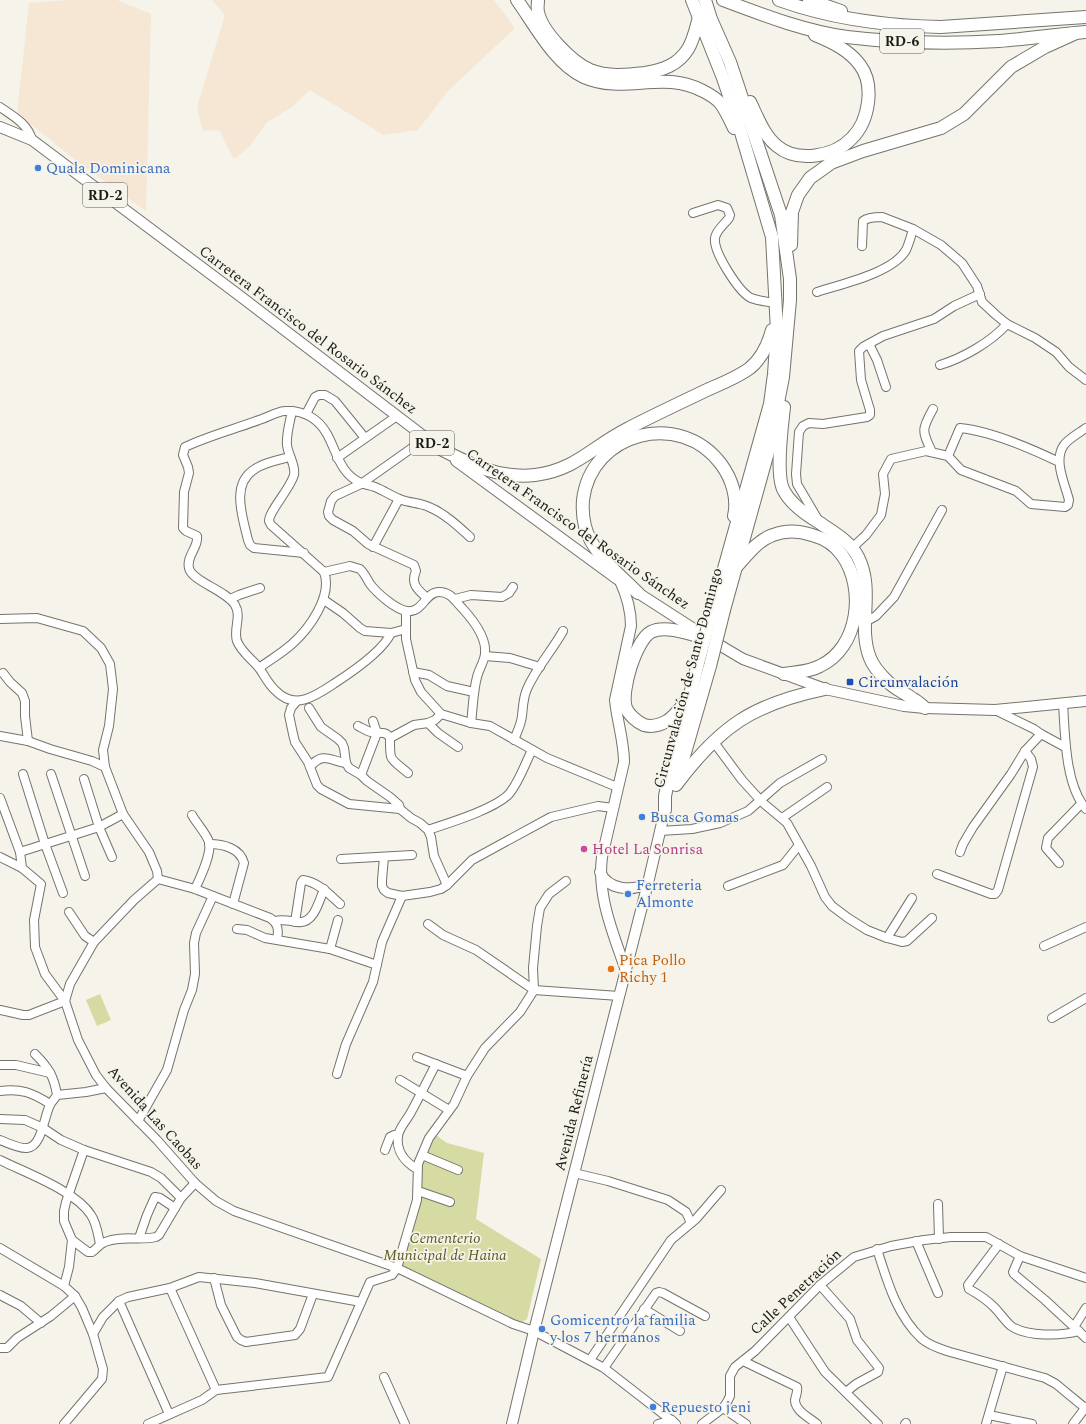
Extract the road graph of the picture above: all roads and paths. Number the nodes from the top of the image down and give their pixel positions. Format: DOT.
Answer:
graph roads {
  1 [pos="516,0"];
  2 [pos="538,0"];
  3 [pos="692,0"];
  4 [pos="705,0"];
  5 [pos="723,0"];
  6 [pos="779,0"];
  7 [pos="809,0"];
  8 [pos="823,2"];
  9 [pos="1086,17"];
  10 [pos="705,18"];
  11 [pos="790,24"];
  12 [pos="893,25"];
  13 [pos="1081,32"];
  14 [pos="730,62"];
  15 [pos="0,107"];
  16 [pos="0,126"];
  17 [pos="32,140"];
  18 [pos="751,164"];
  19 [pos="693,213"];
  20 [pos="913,230"];
  21 [pos="862,246"];
  22 [pos="790,278"];
  23 [pos="817,292"];
  24 [pos="980,294"];
  25 [pos="776,303"];
  26 [pos="1007,324"];
  27 [pos="869,344"];
  28 [pos="940,365"];
  29 [pos="783,377"];
  30 [pos="1086,380"];
  31 [pos="886,387"];
  32 [pos="933,410"];
  33 [pos="292,411"];
  34 [pos="306,414"];
  35 [pos="397,416"];
  36 [pos="1086,428"];
  37 [pos="365,438"];
  38 [pos="426,438"];
  39 [pos="437,447"];
  40 [pos="932,452"];
  41 [pos="948,456"];
  42 [pos="290,457"];
  43 [pos="336,458"];
  44 [pos="1059,462"];
  45 [pos="361,484"];
  46 [pos="399,499"];
  47 [pos="942,510"];
  48 [pos="820,524"];
  49 [pos="470,537"];
  50 [pos="373,547"];
  51 [pos="853,547"];
  52 [pos="304,553"];
  53 [pos="728,555"];
  54 [pos="735,569"];
  55 [pos="324,572"];
  56 [pos="620,581"];
  57 [pos="513,587"];
  58 [pos="260,588"];
  59 [pos="638,593"];
  60 [pos="427,598"];
  61 [pos="230,599"];
  62 [pos="455,599"];
  63 [pos="324,600"];
  64 [pos="718,609"];
  65 [pos="406,611"];
  66 [pos="0,618"];
  67 [pos="865,622"];
  68 [pos="406,629"];
  69 [pos="563,631"];
  70 [pos="392,633"];
  71 [pos="711,640"];
  72 [pos="485,656"];
  73 [pos="540,667"];
  74 [pos="259,668"];
  75 [pos="413,672"];
  76 [pos="3,673"];
  77 [pos="784,674"];
  78 [pos="825,689"];
  79 [pos="474,692"];
  80 [pos="690,696"];
  81 [pos="1086,701"];
  82 [pos="296,702"];
  83 [pos="1063,703"];
  84 [pos="309,708"];
  85 [pos="925,708"];
  86 [pos="995,710"];
  87 [pos="441,714"];
  88 [pos="373,721"];
  89 [pos="428,723"];
  90 [pos="471,723"];
  91 [pos="358,726"];
  92 [pos="377,733"];
  93 [pos="1041,734"];
  94 [pos="0,736"];
  95 [pos="390,738"];
  96 [pos="514,740"];
  97 [pos="28,741"];
  98 [pos="713,741"];
  99 [pos="458,747"];
  100 [pos="1066,747"];
  101 [pos="532,750"];
  102 [pos="1025,751"];
  103 [pos="822,759"];
  104 [pos="346,763"];
  105 [pos="105,767"];
  106 [pos="310,767"];
  107 [pos="408,773"];
  108 [pos="23,774"];
  109 [pos="51,774"];
  110 [pos="361,775"];
  111 [pos="84,779"];
  112 [pos="676,785"];
  113 [pos="618,787"];
  114 [pos="827,787"];
  115 [pos="0,798"];
  116 [pos="760,800"];
  117 [pos="1084,807"];
  118 [pos="613,808"];
  119 [pos="400,809"];
  120 [pos="665,810"];
  121 [pos="123,814"];
  122 [pos="192,816"];
  123 [pos="782,818"];
  124 [pos="99,827"];
  125 [pos="428,830"];
  126 [pos="660,831"];
  127 [pos="71,836"];
  128 [pos="45,844"];
  129 [pos="209,844"];
  130 [pos="799,845"];
  131 [pos="20,852"];
  132 [pos="960,852"];
  133 [pos="412,855"];
  134 [pos="0,857"];
  135 [pos="112,857"];
  136 [pos="384,857"];
  137 [pos="341,859"];
  138 [pos="1059,863"];
  139 [pos="22,868"];
  140 [pos="600,872"];
  141 [pos="937,874"];
  142 [pos="85,876"];
  143 [pos="158,879"];
  144 [pos="566,881"];
  145 [pos="648,883"];
  146 [pos="447,885"];
  147 [pos="728,886"];
  148 [pos="324,889"];
  149 [pos="195,890"];
  150 [pos="63,893"];
  151 [pos="213,896"];
  152 [pos="402,896"];
  153 [pos="912,898"];
  154 [pos="233,904"];
  155 [pos="340,904"];
  156 [pos="69,912"];
  157 [pos="932,918"];
  158 [pos="338,920"];
  159 [pos="275,921"];
  160 [pos="295,922"];
  161 [pos="428,924"];
  162 [pos="1086,927"];
  163 [pos="237,929"];
  164 [pos="887,938"];
  165 [pos="277,939"];
  166 [pos="94,942"];
  167 [pos="1044,946"];
  168 [pos="330,949"];
  169 [pos="377,965"];
  170 [pos="625,968"];
  171 [pos="534,990"];
  172 [pos="619,996"];
  173 [pos="1086,998"];
  174 [pos="65,1001"];
  175 [pos="0,1010"];
  176 [pos="1052,1018"];
  177 [pos="35,1054"];
  178 [pos="417,1057"];
  179 [pos="436,1064"];
  180 [pos="0,1065"];
  181 [pos="50,1073"];
  182 [pos="336,1074"];
  183 [pos="467,1076"];
  184 [pos="400,1080"];
  185 [pos="106,1088"];
  186 [pos="0,1091"];
  187 [pos="420,1094"];
  188 [pos="57,1095"];
  189 [pos="50,1104"];
  190 [pos="449,1110"];
  191 [pos="0,1119"];
  192 [pos="138,1121"];
  193 [pos="43,1128"];
  194 [pos="398,1136"];
  195 [pos="0,1140"];
  196 [pos="84,1150"];
  197 [pos="386,1150"];
  198 [pos="422,1155"];
  199 [pos="0,1160"];
  200 [pos="417,1169"];
  201 [pos="458,1170"];
  202 [pos="574,1173"];
  203 [pos="195,1183"];
  204 [pos="720,1190"];
  205 [pos="418,1191"];
  206 [pos="68,1194"];
  207 [pos="181,1198"];
  208 [pos="450,1202"];
  209 [pos="938,1204"];
  210 [pos="175,1208"];
  211 [pos="691,1223"];
  212 [pos="139,1238"];
  213 [pos="939,1238"];
  214 [pos="72,1240"];
  215 [pos="916,1241"];
  216 [pos="100,1244"];
  217 [pos="999,1244"];
  218 [pos="0,1248"];
  219 [pos="877,1249"];
  220 [pos="1020,1256"];
  221 [pos="397,1268"];
  222 [pos="214,1278"];
  223 [pos="1086,1278"];
  224 [pos="820,1285"];
  225 [pos="64,1286"];
  226 [pos="170,1288"];
  227 [pos="938,1293"];
  228 [pos="313,1294"];
  229 [pos="0,1295"];
  230 [pos="75,1296"];
  231 [pos="119,1301"];
  232 [pos="361,1302"];
  233 [pos="1086,1308"];
  234 [pos="644,1309"];
  235 [pos="705,1316"];
  236 [pos="789,1317"];
  237 [pos="41,1322"];
  238 [pos="1076,1329"];
  239 [pos="534,1331"];
  240 [pos="680,1331"];
  241 [pos="92,1334"];
  242 [pos="1086,1338"];
  243 [pos="0,1348"];
  244 [pos="590,1360"];
  245 [pos="743,1361"];
  246 [pos="1003,1366"];
  247 [pos="604,1368"];
  248 [pos="384,1377"];
  249 [pos="216,1390"];
  250 [pos="846,1392"];
  251 [pos="723,1408"];
  252 [pos="1086,1408"];
  253 [pos="169,1414"];
  254 [pos="988,1415"];
  255 [pos="674,1422"];
  256 [pos="64,1424"];
  257 [pos="148,1424"];
  258 [pos="405,1424"];
  259 [pos="512,1424"];
  260 [pos="658,1424"];
  261 [pos="702,1424"];
  262 [pos="746,1424"];
  263 [pos="817,1424"];
  264 [pos="878,1424"];
  265 [pos="986,1424"];
  266 [pos="1032,1424"];
  267 [pos="1073,1424"];
  1 -- 18 [label="highway"];
  2 -- 10 [label="highway"];
  3 -- 10 [label="highway, Circunvalación de Santo Domingo"];
  4 -- 10 [label="highway, Circunvalación de Santo Domingo"];
  5 -- 11 [label="highway, RD-6"];
  6 -- 12 [label="highway, RD-6"];
  7 -- 8 [label="highway"];
  8 -- 12 [label="highway"];
  9 -- 12 [label="highway, RD-6"];
  10 -- 14 [label="highway, Circunvalación de Santo Domingo"];
  10 -- 18 [label="highway, Circunvalación de Santo Domingo"];
  11 -- 13 [label="highway, RD-6"];
  11 -- 14 [label="highway"];
  13 -- 22 [label="highway"];
  14 -- 22 [label="highway, Circunvalación de Santo Domingo"];
  15 -- 17 [label="street"];
  16 -- 17 [label="main road, Carretera Francisco del Rosario Sánchez / RD-2"];
  17 -- 35 [label="main road, Carretera Francisco del Rosario Sánchez / RD-2"];
  18 -- 25 [label="highway, Circunvalación de Santo Domingo"];
  19 -- 25 [label="street"];
  20 -- 21 [label="street"];
  20 -- 23 [label="street"];
  20 -- 24 [label="street"];
  22 -- 29 [label="highway, Circunvalación de Santo Domingo"];
  24 -- 26 [label="street"];
  24 -- 27 [label="street"];
  25 -- 39 [label="highway"];
  25 -- 53 [label="highway, Circunvalación de Santo Domingo"];
  26 -- 28 [label="street"];
  26 -- 30 [label="street"];
  27 -- 31 [label="street"];
  27 -- 48 [label="street"];
  29 -- 48 [label="highway"];
  29 -- 54 [label="highway, Circunvalación de Santo Domingo"];
  32 -- 40 [label="street"];
  33 -- 34 [label="street"];
  33 -- 42 [label="street"];
  33 -- 61 [label="street"];
  34 -- 37 [label="street"];
  34 -- 43 [label="street"];
  35 -- 37 [label="street"];
  35 -- 38 [label="main road, Carretera Francisco del Rosario Sánchez / RD-2"];
  36 -- 44 [label="street"];
  37 -- 43 [label="street"];
  38 -- 39 [label="main road, Carretera Francisco del Rosario Sánchez / RD-2"];
  38 -- 45 [label="street"];
  39 -- 56 [label="main road, Carretera Francisco del Rosario Sánchez / RD-2"];
  40 -- 41 [label="street"];
  40 -- 51 [label="street"];
  41 -- 44 [label="street"];
  41 -- 44 [label="street"];
  42 -- 52 [label="street"];
  42 -- 52 [label="street"];
  43 -- 45 [label="street"];
  45 -- 46 [label="street"];
  45 -- 50 [label="street"];
  46 -- 49 [label="street"];
  46 -- 50 [label="street"];
  47 -- 67 [label="street"];
  48 -- 51 [label="highway"];
  50 -- 60 [label="street"];
  51 -- 67 [label="highway"];
  52 -- 55 [label="street"];
  53 -- 59 [label="highway"];
  53 -- 64 [label="highway, Circunvalación de Santo Domingo"];
  54 -- 64 [label="highway, Circunvalación de Santo Domingo"];
  54 -- 77 [label="highway"];
  55 -- 63 [label="street"];
  55 -- 65 [label="street"];
  56 -- 59 [label="main road, Carretera Francisco del Rosario Sánchez / RD-2"];
  56 -- 113 [label="main road"];
  57 -- 62 [label="street"];
  58 -- 61 [label="street"];
  59 -- 71 [label="main road, Carretera Francisco del Rosario Sánchez / RD-2"];
  60 -- 62 [label="street"];
  60 -- 65 [label="street"];
  61 -- 74 [label="street"];
  62 -- 72 [label="street"];
  63 -- 70 [label="street"];
  63 -- 74 [label="street"];
  64 -- 80 [label="highway, Circunvalación de Santo Domingo, bridge"];
  64 -- 112 [label="highway, Circunvalación de Santo Domingo, bridge"];
  65 -- 68 [label="street"];
  66 -- 105 [label="street"];
  67 -- 85 [label="highway"];
  68 -- 70 [label="street"];
  68 -- 75 [label="street"];
  69 -- 73 [label="street"];
  70 -- 82 [label="street"];
  71 -- 77 [label="main road, Carretera Francisco del Rosario Sánchez / RD-2"];
  71 -- 80 [label="highway"];
  72 -- 73 [label="street"];
  72 -- 79 [label="street"];
  73 -- 96 [label="street"];
  74 -- 82 [label="street"];
  75 -- 79 [label="street"];
  75 -- 87 [label="street"];
  76 -- 97 [label="street"];
  77 -- 78 [label="main road, Carretera Francisco del Rosario Sánchez / RD-2"];
  78 -- 85 [label="main road, Carretera Francisco del Rosario Sánchez / RD-2"];
  78 -- 98 [label="highway"];
  79 -- 90 [label="street"];
  80 -- 120 [label="highway, Circunvalación de Santo Domingo"];
  81 -- 83 [label="main road, Carretera Francisco del Rosario Sánchez / RD-2"];
  82 -- 106 [label="street"];
  83 -- 86 [label="main road, Carretera Francisco del Rosario Sánchez / RD-2"];
  83 -- 100 [label="street"];
  84 -- 104 [label="street"];
  85 -- 86 [label="main road, Carretera Francisco del Rosario Sánchez / RD-2"];
  86 -- 93 [label="street"];
  87 -- 89 [label="street"];
  87 -- 90 [label="street"];
  88 -- 92 [label="street"];
  89 -- 95 [label="street"];
  89 -- 99 [label="street"];
  90 -- 96 [label="street"];
  91 -- 92 [label="street"];
  92 -- 95 [label="street"];
  92 -- 110 [label="street"];
  93 -- 100 [label="street"];
  93 -- 102 [label="street"];
  94 -- 97 [label="street"];
  95 -- 107 [label="street"];
  96 -- 101 [label="street"];
  97 -- 105 [label="street"];
  98 -- 112 [label="highway"];
  98 -- 116 [label="street"];
  100 -- 117 [label="street"];
  101 -- 113 [label="street"];
  101 -- 125 [label="street"];
  102 -- 132 [label="street"];
  102 -- 141 [label="street"];
  103 -- 116 [label="street"];
  104 -- 106 [label="street"];
  104 -- 110 [label="street"];
  105 -- 121 [label="street"];
  106 -- 119 [label="street"];
  108 -- 128 [label="street"];
  109 -- 127 [label="street"];
  110 -- 119 [label="street"];
  111 -- 124 [label="street"];
  112 -- 120 [label="highway, Circunvalación de Santo Domingo"];
  113 -- 118 [label="main road"];
  114 -- 123 [label="street"];
  115 -- 131 [label="street"];
  116 -- 123 [label="street"];
  116 -- 126 [label="street"];
  117 -- 138 [label="street"];
  118 -- 140 [label="main road"];
  118 -- 146 [label="street"];
  119 -- 125 [label="street"];
  120 -- 126 [label="main road, Avenida Refinería"];
  121 -- 124 [label="street"];
  121 -- 143 [label="street"];
  122 -- 129 [label="street"];
  123 -- 130 [label="street"];
  124 -- 127 [label="street"];
  124 -- 135 [label="street"];
  125 -- 146 [label="street"];
  126 -- 145 [label="main road, Avenida Refinería"];
  127 -- 128 [label="street"];
  127 -- 142 [label="street"];
  128 -- 131 [label="street"];
  128 -- 150 [label="street"];
  129 -- 149 [label="street"];
  129 -- 154 [label="street"];
  130 -- 147 [label="street"];
  130 -- 164 [label="street"];
  131 -- 139 [label="street"];
  133 -- 136 [label="street"];
  134 -- 139 [label="street"];
  136 -- 137 [label="street"];
  136 -- 152 [label="street"];
  139 -- 174 [label="street, Avenida Las Caobas"];
  140 -- 145 [label="main road"];
  140 -- 170 [label="main road"];
  143 -- 149 [label="street"];
  143 -- 166 [label="street"];
  144 -- 171 [label="street"];
  145 -- 170 [label="main road, Avenida Refinería"];
  146 -- 152 [label="street"];
  148 -- 155 [label="street"];
  148 -- 160 [label="street"];
  148 -- 160 [label="street"];
  149 -- 151 [label="street"];
  151 -- 154 [label="street"];
  151 -- 192 [label="street"];
  152 -- 169 [label="street"];
  153 -- 164 [label="street"];
  154 -- 159 [label="street"];
  156 -- 166 [label="street"];
  157 -- 164 [label="street"];
  158 -- 168 [label="street"];
  159 -- 160 [label="street"];
  159 -- 165 [label="street"];
  161 -- 171 [label="street"];
  162 -- 167 [label="street"];
  163 -- 165 [label="street"];
  165 -- 168 [label="street"];
  166 -- 174 [label="street"];
  168 -- 169 [label="street"];
  169 -- 182 [label="street"];
  170 -- 172 [label="main road, Avenida Refinería"];
  171 -- 172 [label="street"];
  171 -- 183 [label="street"];
  172 -- 202 [label="main road, Avenida Refinería"];
  173 -- 176 [label="street"];
  174 -- 175 [label="street"];
  174 -- 185 [label="street, Avenida Las Caobas"];
  177 -- 181 [label="street"];
  178 -- 179 [label="street"];
  179 -- 183 [label="street"];
  179 -- 187 [label="street"];
  180 -- 181 [label="street"];
  181 -- 188 [label="street"];
  183 -- 190 [label="street"];
  184 -- 187 [label="street"];
  185 -- 188 [label="street"];
  185 -- 192 [label="street, Avenida Las Caobas"];
  186 -- 189 [label="street"];
  187 -- 190 [label="street"];
  187 -- 194 [label="street"];
  188 -- 189 [label="street"];
  189 -- 193 [label="street"];
  190 -- 198 [label="street"];
  191 -- 193 [label="street"];
  192 -- 203 [label="street, Avenida Las Caobas"];
  193 -- 195 [label="street"];
  193 -- 196 [label="street"];
  194 -- 197 [label="street"];
  194 -- 200 [label="street"];
  196 -- 206 [label="street"];
  196 -- 207 [label="street"];
  198 -- 200 [label="street"];
  198 -- 201 [label="street"];
  199 -- 206 [label="street"];
  200 -- 205 [label="street"];
  202 -- 211 [label="street"];
  202 -- 239 [label="main road, Avenida Refinería"];
  203 -- 207 [label="street"];
  203 -- 221 [label="street, Avenida Las Caobas"];
  204 -- 211 [label="street"];
  205 -- 208 [label="street"];
  205 -- 221 [label="street"];
  206 -- 214 [label="street"];
  206 -- 216 [label="street"];
  207 -- 210 [label="street"];
  209 -- 213 [label="street"];
  210 -- 212 [label="street"];
  210 -- 212 [label="street"];
  211 -- 244 [label="street"];
  212 -- 216 [label="street"];
  213 -- 215 [label="street, Calle Penetración"];
  213 -- 217 [label="street, Calle Penetración"];
  214 -- 216 [label="street"];
  214 -- 225 [label="street"];
  215 -- 219 [label="street, Calle Penetración"];
  215 -- 227 [label="street"];
  217 -- 220 [label="street, Calle Penetración"];
  217 -- 238 [label="street"];
  218 -- 225 [label="street"];
  219 -- 224 [label="street, Calle Penetración"];
  219 -- 246 [label="street"];
  220 -- 223 [label="street, Calle Penetración"];
  220 -- 238 [label="street"];
  221 -- 232 [label="street"];
  221 -- 239 [label="street, Avenida Las Caobas"];
  222 -- 226 [label="street"];
  222 -- 228 [label="street"];
  222 -- 228 [label="street"];
  224 -- 236 [label="street, Calle Penetración"];
  224 -- 250 [label="street"];
  225 -- 230 [label="street"];
  226 -- 231 [label="street"];
  226 -- 249 [label="street"];
  228 -- 232 [label="street"];
  229 -- 237 [label="street"];
  230 -- 237 [label="street"];
  230 -- 241 [label="street"];
  231 -- 241 [label="street"];
  231 -- 253 [label="street"];
  232 -- 249 [label="street"];
  233 -- 238 [label="street"];
  234 -- 235 [label="street"];
  234 -- 240 [label="street"];
  234 -- 247 [label="street"];
  236 -- 245 [label="street, Calle Penetración"];
  236 -- 250 [label="street"];
  237 -- 243 [label="street"];
  238 -- 242 [label="street"];
  239 -- 244 [label="street, Avenida Las Caobas"];
  239 -- 259 [label="main road, Avenida Refinería"];
  241 -- 256 [label="street"];
  244 -- 247 [label="street, Avenida Las Caobas"];
  245 -- 251 [label="street, Calle Penetración"];
  245 -- 263 [label="street"];
  246 -- 252 [label="street"];
  246 -- 254 [label="street"];
  247 -- 255 [label="street, Avenida Las Caobas"];
  248 -- 258 [label="street"];
  249 -- 253 [label="street"];
  250 -- 264 [label="street"];
  251 -- 261 [label="street"];
  251 -- 262 [label="street"];
  252 -- 267 [label="street"];
  253 -- 257 [label="street"];
  254 -- 265 [label="street"];
  254 -- 266 [label="street"];
  255 -- 260 [label="street"];
}
